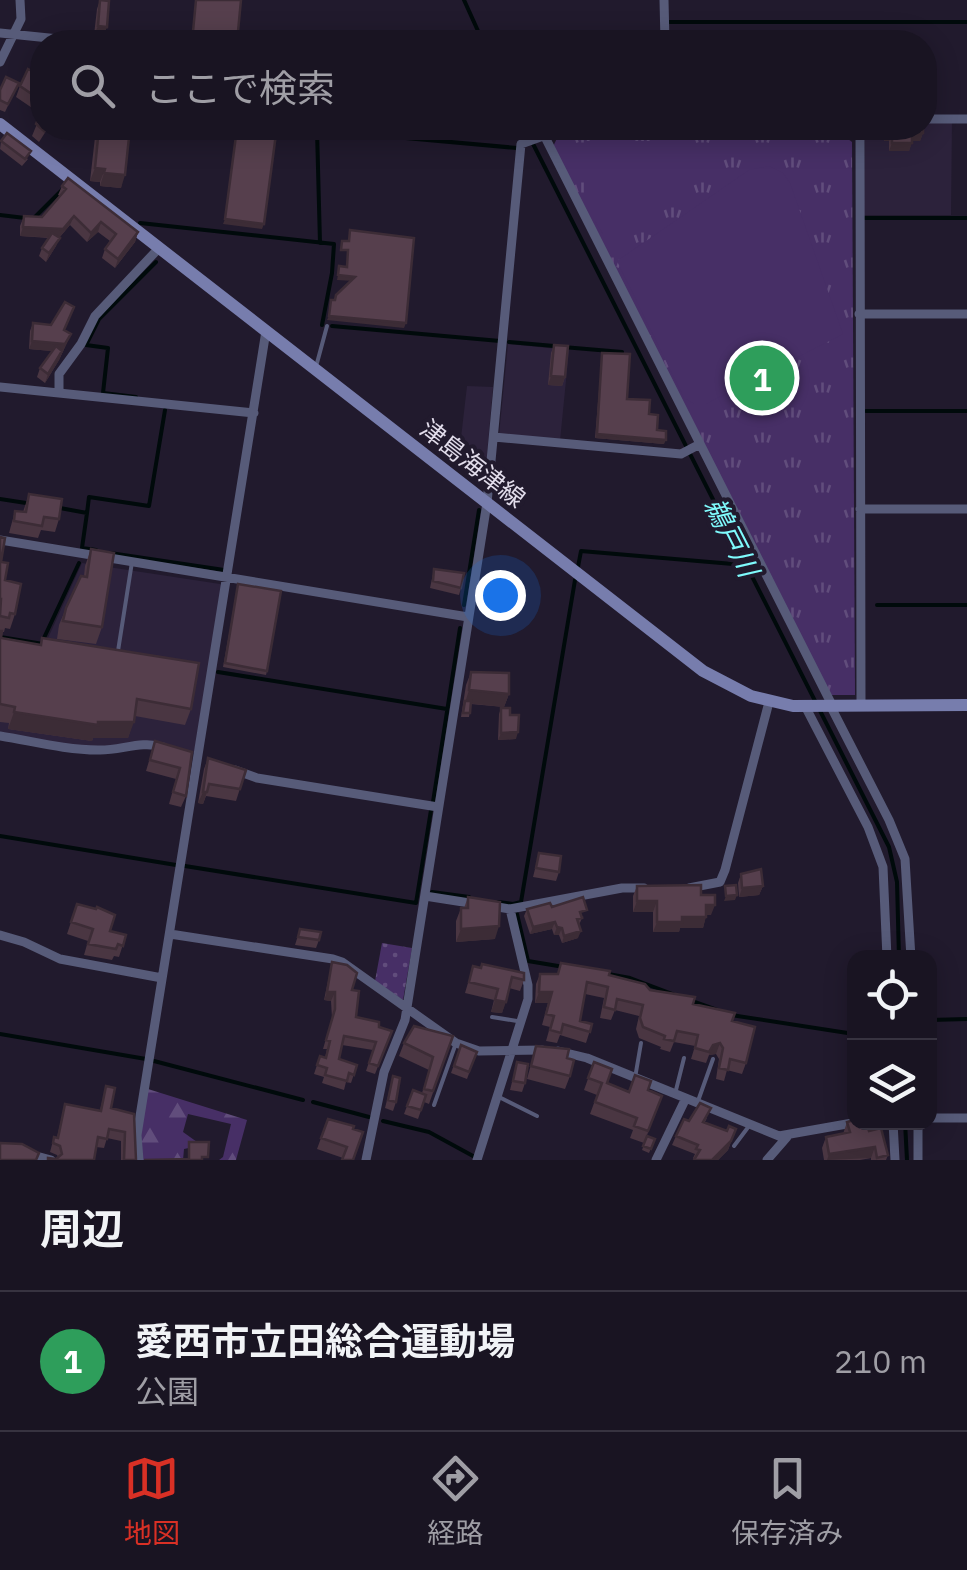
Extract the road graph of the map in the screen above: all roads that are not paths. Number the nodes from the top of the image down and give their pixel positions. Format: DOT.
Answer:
graph roads {
  1 [pos="20,0"];
  2 [pos="664,0"];
  3 [pos="664,30"];
  4 [pos="0,33"];
  5 [pos="15,34"];
  6 [pos="30,36"];
  7 [pos="0,62"];
  8 [pos="937,119"];
  9 [pos="967,119"];
  10 [pos="0,124"];
  11 [pos="531,140"];
  12 [pos="544,140"];
  13 [pos="859,140"];
  14 [pos="159,248"];
  15 [pos="858,314"];
  16 [pos="967,314"];
  17 [pos="327,326"];
  18 [pos="266,331"];
  19 [pos="314,367"];
  20 [pos="0,387"];
  21 [pos="59,392"];
  22 [pos="254,413"];
  23 [pos="494,437"];
  24 [pos="698,445"];
  25 [pos="487,504"];
  26 [pos="860,509"];
  27 [pos="967,509"];
  28 [pos="0,540"];
  29 [pos="132,562"];
  30 [pos="228,578"];
  31 [pos="468,617"];
  32 [pos="116,661"];
  33 [pos="769,702"];
  34 [pos="860,705"];
  35 [pos="967,705"];
  36 [pos="806,706"];
  37 [pos="830,706"];
  38 [pos="0,736"];
  39 [pos="169,748"];
  40 [pos="183,753"];
  41 [pos="198,757"];
  42 [pos="213,762"];
  43 [pos="227,768"];
  44 [pos="438,807"];
  45 [pos="657,888"];
  46 [pos="674,888"];
  47 [pos="425,896"];
  48 [pos="510,909"];
  49 [pos="170,934"];
  50 [pos="0,935"];
  51 [pos="888,950"];
  52 [pos="910,950"];
  53 [pos="162,978"];
  54 [pos="407,1007"];
  55 [pos="492,1017"];
  56 [pos="522,1022"];
  57 [pos="456,1043"];
  58 [pos="640,1043"];
  59 [pos="512,1051"];
  60 [pos="684,1058"];
  61 [pos="714,1059"];
  62 [pos="636,1078"];
  63 [pos="675,1094"];
  64 [pos="498,1098"];
  65 [pos="686,1098"];
  66 [pos="698,1103"];
  67 [pos="434,1105"];
  68 [pos="537,1116"];
  69 [pos="937,1118"];
  70 [pos="967,1118"];
  71 [pos="847,1124"];
  72 [pos="750,1125"];
  73 [pos="893,1130"];
  74 [pos="918,1130"];
  75 [pos="787,1137"];
  76 [pos="734,1146"];
  77 [pos="23,1151"];
  78 [pos="51,1160"];
  79 [pos="139,1160"];
  80 [pos="366,1160"];
  81 [pos="477,1160"];
  82 [pos="656,1160"];
  83 [pos="767,1160"];
  84 [pos="895,1160"];
  85 [pos="918,1160"];
  1 -- 5 [label="street"];
  2 -- 3 [label="street"];
  4 -- 5 [label="street"];
  5 -- 6 [label="street"];
  5 -- 7 [label="street"];
  8 -- 9 [label="street"];
  10 -- 14 [label="main road, 津島海津線"];
  11 -- 23 [label="street"];
  12 -- 24 [label="street"];
  13 -- 15 [label="street"];
  14 -- 18 [label="main road, 津島海津線"];
  14 -- 21 [label="street"];
  15 -- 16 [label="street"];
  15 -- 26 [label="street"];
  17 -- 19 [label="lane"];
  18 -- 19 [label="main road, 津島海津線"];
  18 -- 22 [label="street"];
  19 -- 25 [label="main road, 津島海津線"];
  20 -- 21 [label="street"];
  21 -- 22 [label="street"];
  22 -- 30 [label="street"];
  23 -- 24 [label="street"];
  23 -- 25 [label="street"];
  24 -- 37 [label="street"];
  25 -- 31 [label="street"];
  25 -- 33 [label="main road, 津島海津線"];
  26 -- 27 [label="street"];
  26 -- 34 [label="street"];
  28 -- 29 [label="street"];
  29 -- 30 [label="street"];
  29 -- 32 [label="lane"];
  30 -- 31 [label="street"];
  30 -- 41 [label="street"];
  31 -- 44 [label="street"];
  33 -- 36 [label="main road, 津島海津線"];
  33 -- 46 [label="street"];
  34 -- 35 [label="main road, 津島海津線"];
  34 -- 37 [label="main road, 津島海津線"];
  36 -- 37 [label="main road, 津島海津線"];
  36 -- 51 [label="street"];
  37 -- 52 [label="street"];
  38 -- 39 [label="street"];
  40 -- 41 [label="street"];
  41 -- 42 [label="street"];
  41 -- 49 [label="street"];
  43 -- 44 [label="street"];
  44 -- 47 [label="street"];
  45 -- 48 [label="street"];
  47 -- 48 [label="street"];
  47 -- 54 [label="street"];
  48 -- 56 [label="street"];
  49 -- 53 [label="street"];
  49 -- 54 [label="street"];
  50 -- 53 [label="street"];
  53 -- 79 [label="street"];
  54 -- 57 [label="street"];
  54 -- 80 [label="street"];
  55 -- 56 [label="lane"];
  56 -- 59 [label="street"];
  57 -- 59 [label="street"];
  57 -- 67 [label="lane"];
  58 -- 62 [label="lane"];
  59 -- 62 [label="street"];
  59 -- 64 [label="street"];
  60 -- 63 [label="lane"];
  61 -- 66 [label="lane"];
  62 -- 63 [label="street"];
  63 -- 65 [label="street"];
  64 -- 68 [label="lane"];
  64 -- 81 [label="street"];
  65 -- 66 [label="street"];
  65 -- 82 [label="street"];
  66 -- 72 [label="street"];
  69 -- 70 [label="street"];
  71 -- 75 [label="street"];
  72 -- 75 [label="street"];
  72 -- 76 [label="lane"];
  73 -- 84 [label="street"];
  74 -- 85 [label="street"];
  75 -- 83 [label="street"];
  77 -- 78 [label="street"];
}
